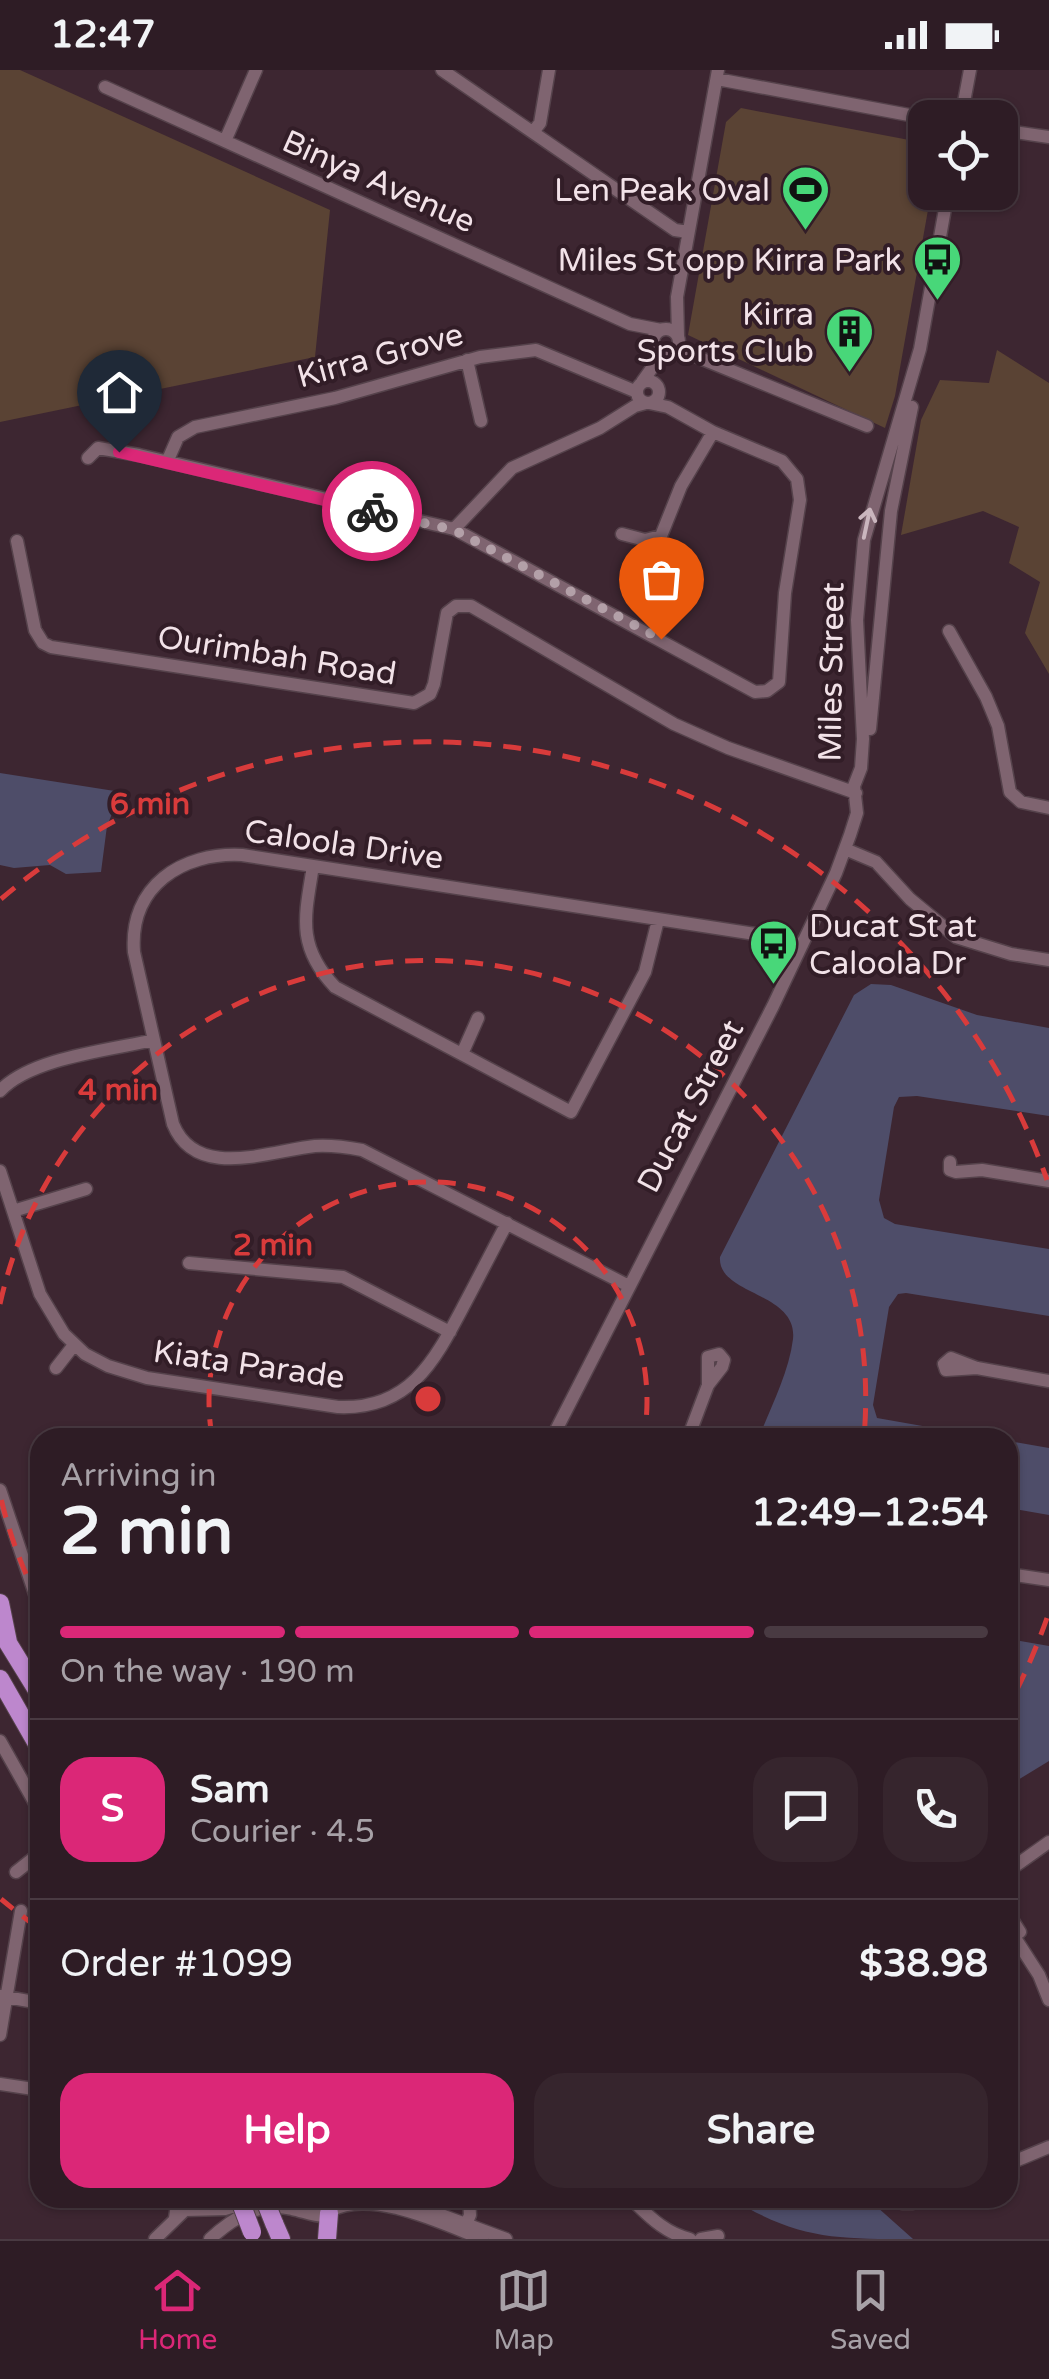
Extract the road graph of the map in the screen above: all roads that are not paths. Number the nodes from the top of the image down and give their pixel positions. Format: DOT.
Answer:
graph roads {
  1 [pos="256,70"];
  2 [pos="442,70"];
  3 [pos="550,70"];
  4 [pos="970,70"];
  5 [pos="718,74"];
  6 [pos="105,87"];
  7 [pos="965,100"];
  8 [pos="908,114"];
  9 [pos="534,132"];
  10 [pos="1018,133"];
  11 [pos="1049,137"];
  12 [pos="225,141"];
  13 [pos="945,210"];
  14 [pos="688,232"];
  15 [pos="678,297"];
  16 [pos="630,324"];
  17 [pos="662,329"];
  18 [pos="678,338"];
  19 [pos="654,347"];
  20 [pos="920,349"];
  21 [pos="670,354"];
  22 [pos="695,356"];
  23 [pos="468,360"];
  24 [pos="659,387"];
  25 [pos="642,393"];
  26 [pos="668,408"];
  27 [pos="480,422"];
  28 [pos="867,426"];
  29 [pos="713,432"];
  30 [pos="88,458"];
  31 [pos="167,462"];
  32 [pos="454,530"];
  33 [pos="622,534"];
  34 [pos="17,541"];
  35 [pos="949,631"];
  36 [pos="856,793"];
  37 [pos="1049,808"];
  38 [pos="846,849"];
  39 [pos="313,866"];
  40 [pos="658,920"];
  41 [pos="802,945"];
  42 [pos="1049,960"];
  43 [pos="478,1018"];
  44 [pos="154,1040"];
  45 [pos="462,1054"];
  46 [pos="0,1090"];
  47 [pos="982,1170"];
  48 [pos="0,1171"];
  49 [pos="1049,1181"];
  50 [pos="86,1189"];
  51 [pos="13,1211"];
  52 [pos="507,1223"];
  53 [pos="189,1263"];
  54 [pos="628,1285"];
  55 [pos="450,1332"];
  56 [pos="74,1345"];
  57 [pos="56,1368"];
  58 [pos="977,1368"];
  59 [pos="1049,1381"];
  60 [pos="708,1385"];
  61 [pos="557,1428"];
  62 [pos="692,1428"];
  63 [pos="0,1490"];
  64 [pos="1018,1575"];
  65 [pos="30,1579"];
  66 [pos="1049,1580"];
  67 [pos="0,1603"];
  68 [pos="4,1636"];
  69 [pos="0,1679"];
  70 [pos="30,1679"];
  71 [pos="30,1731"];
  72 [pos="0,1741"];
  73 [pos="30,1794"];
  74 [pos="1049,1842"];
  75 [pos="30,1859"];
  76 [pos="1018,1863"];
  77 [pos="12,1869"];
  78 [pos="21,1912"];
  79 [pos="1018,1929"];
  80 [pos="1018,1940"];
  81 [pos="1044,1973"];
  82 [pos="3,1997"];
  83 [pos="1049,2000"];
  84 [pos="30,2001"];
  85 [pos="0,2034"];
  86 [pos="0,2084"];
  87 [pos="30,2088"];
  88 [pos="1049,2147"];
  89 [pos="1018,2160"];
  90 [pos="176,2208"];
  91 [pos="225,2208"];
  92 [pos="242,2208"];
  93 [pos="287,2208"];
  94 [pos="287,2208"];
  95 [pos="330,2208"];
  96 [pos="331,2208"];
  97 [pos="391,2208"];
  98 [pos="419,2208"];
  99 [pos="469,2208"];
  100 [pos="641,2208"];
  101 [pos="174,2219"];
  102 [pos="465,2227"];
  103 [pos="253,2235"];
  104 [pos="718,2236"];
  105 [pos="156,2239"];
  106 [pos="175,2239"];
  107 [pos="210,2239"];
  108 [pos="327,2239"];
  109 [pos="482,2239"];
  110 [pos="506,2239"];
  111 [pos="690,2239"];
  112 [pos="701,2239"];
  1 -- 12 [label="street"];
  2 -- 9 [label="street"];
  3 -- 9 [label="street"];
  4 -- 7 [label="street"];
  5 -- 8 [label="street"];
  5 -- 14 [label="street"];
  6 -- 12 [label="street, Binya Avenue"];
  9 -- 14 [label="street"];
  10 -- 11 [label="street"];
  12 -- 16 [label="street, Binya Avenue"];
  13 -- 20 [label="street, Miles Street"];
  14 -- 15 [label="street"];
  15 -- 17 [label="street"];
  15 -- 18 [label="street"];
  16 -- 17 [label="street, Binya Avenue"];
  16 -- 19 [label="street, Binya Avenue"];
  17 -- 18 [label="street"];
  17 -- 19 [label="street"];
  18 -- 21 [label="street"];
  18 -- 22 [label="street"];
  19 -- 21 [label="street"];
  19 -- 25 [label="street"];
  20 -- 36 [label="street, Miles Street"];
  36 -- 20 [label="street, Miles Street, one-way"];
  21 -- 22 [label="street"];
  21 -- 24 [label="street"];
  22 -- 28 [label="street"];
  23 -- 25 [label="street, Kirra Grove"];
  23 -- 27 [label="street"];
  23 -- 31 [label="street, Kirra Grove"];
  24 -- 25 [label="street"];
  24 -- 26 [label="street"];
  25 -- 26 [label="street, Kirra Grove"];
  25 -- 32 [label="street"];
  26 -- 29 [label="street, Kirra Grove"];
  29 -- 32 [label="street, Kirra Grove"];
  29 -- 33 [label="street"];
  30 -- 31 [label="street"];
  31 -- 32 [label="street"];
  34 -- 36 [label="street, Ourimbah Road"];
  35 -- 37 [label="street"];
  36 -- 38 [label="street, Ducat Street"];
  38 -- 41 [label="street, Ducat Street"];
  38 -- 42 [label="street"];
  39 -- 40 [label="street, Caloola Drive"];
  39 -- 44 [label="street, Caloola Drive"];
  39 -- 45 [label="street"];
  40 -- 41 [label="street, Caloola Drive"];
  40 -- 45 [label="street"];
  41 -- 54 [label="street, Ducat Street"];
  43 -- 45 [label="street"];
  44 -- 46 [label="street"];
  44 -- 52 [label="street, Caloola Drive"];
  47 -- 49 [label="street"];
  48 -- 51 [label="street, Kiata Parade"];
  50 -- 51 [label="street"];
  51 -- 56 [label="street, Kiata Parade"];
  52 -- 54 [label="street, Caloola Drive"];
  52 -- 55 [label="street, Kiata Parade"];
  53 -- 55 [label="street"];
  54 -- 61 [label="street, Ducat Street"];
  55 -- 56 [label="street, Kiata Parade"];
  56 -- 57 [label="street"];
  58 -- 59 [label="street"];
  60 -- 62 [label="street"];
  63 -- 65 [label="street"];
  64 -- 66 [label="street"];
  67 -- 68 [label="highway"];
  68 -- 70 [label="highway"];
  69 -- 71 [label="highway"];
  72 -- 73 [label="street"];
  74 -- 76 [label="street"];
  75 -- 77 [label="street"];
  78 -- 82 [label="street"];
  79 -- 81 [label="street"];
  80 -- 81 [label="street"];
  81 -- 83 [label="street"];
  82 -- 84 [label="street"];
  82 -- 85 [label="street"];
  86 -- 87 [label="street"];
  88 -- 89 [label="street"];
  90 -- 101 [label="street"];
  91 -- 101 [label="street"];
  92 -- 103 [label="highway, bridge"];
  93 -- 95 [label="street"];
  94 -- 107 [label="street"];
  96 -- 108 [label="highway"];
  97 -- 102 [label="street"];
  98 -- 102 [label="street"];
  99 -- 102 [label="street"];
  100 -- 111 [label="street"];
  101 -- 105 [label="street"];
  101 -- 106 [label="street"];
  102 -- 109 [label="street"];
  102 -- 110 [label="street"];
  104 -- 112 [label="street"];
}
